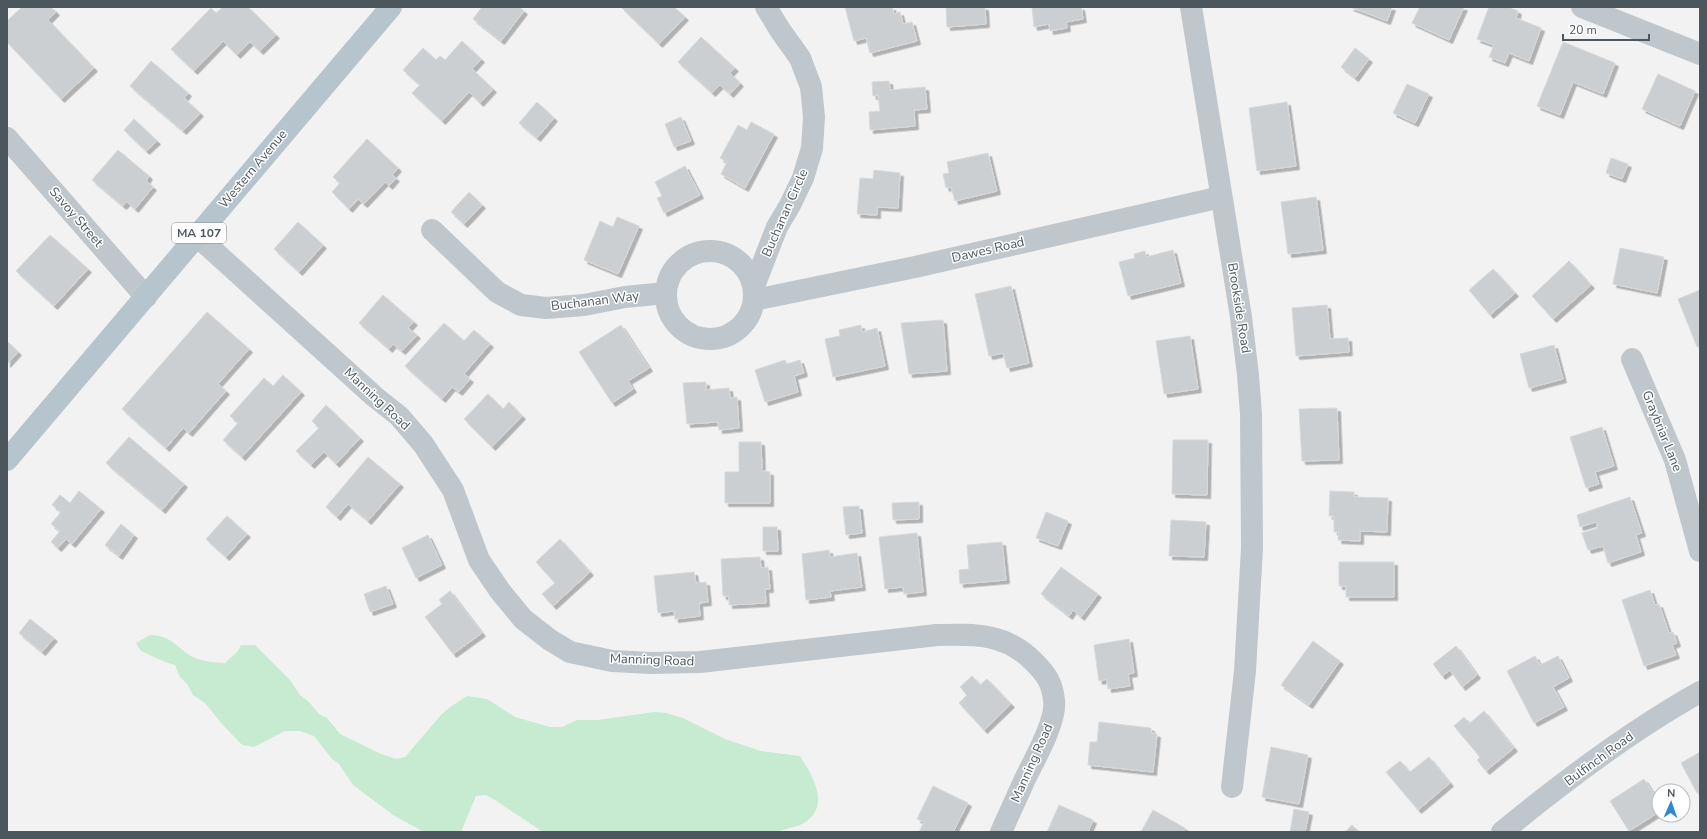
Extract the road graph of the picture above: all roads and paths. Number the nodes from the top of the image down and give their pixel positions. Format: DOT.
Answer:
graph roads {
  1 [pos="391,7"];
  2 [pos="766,7"];
  3 [pos="1190,7"];
  4 [pos="1582,7"];
  5 [pos="1700,54"];
  6 [pos="7,138"];
  7 [pos="1221,198"];
  8 [pos="432,230"];
  9 [pos="197,236"];
  10 [pos="666,293"];
  11 [pos="754,293"];
  12 [pos="146,296"];
  13 [pos="1632,359"];
  14 [pos="7,460"];
  15 [pos="1700,552"];
  16 [pos="1700,692"];
  17 [pos="1232,787"];
  18 [pos="1001,832"];
  19 [pos="1502,832"];
  1 -- 9 [label="main road, Western Avenue / MA 107"];
  2 -- 11 [label="street, Buchanan Circle"];
  3 -- 7 [label="street, Brookside Road"];
  4 -- 5 [label="street"];
  6 -- 12 [label="street, Savoy Street"];
  7 -- 11 [label="street, Dawes Road"];
  7 -- 17 [label="street, Brookside Road"];
  8 -- 10 [label="street, Buchanan Way"];
  9 -- 12 [label="main road, Western Avenue / MA 107"];
  9 -- 18 [label="street, Manning Road"];
  10 -- 11 [label="street"];
  10 -- 11 [label="street, Buchanan Circle"];
  12 -- 14 [label="main road, Western Avenue / MA 107"];
  13 -- 15 [label="street, Graybriar Lane"];
  16 -- 19 [label="street, Bulfinch Road"];
}
